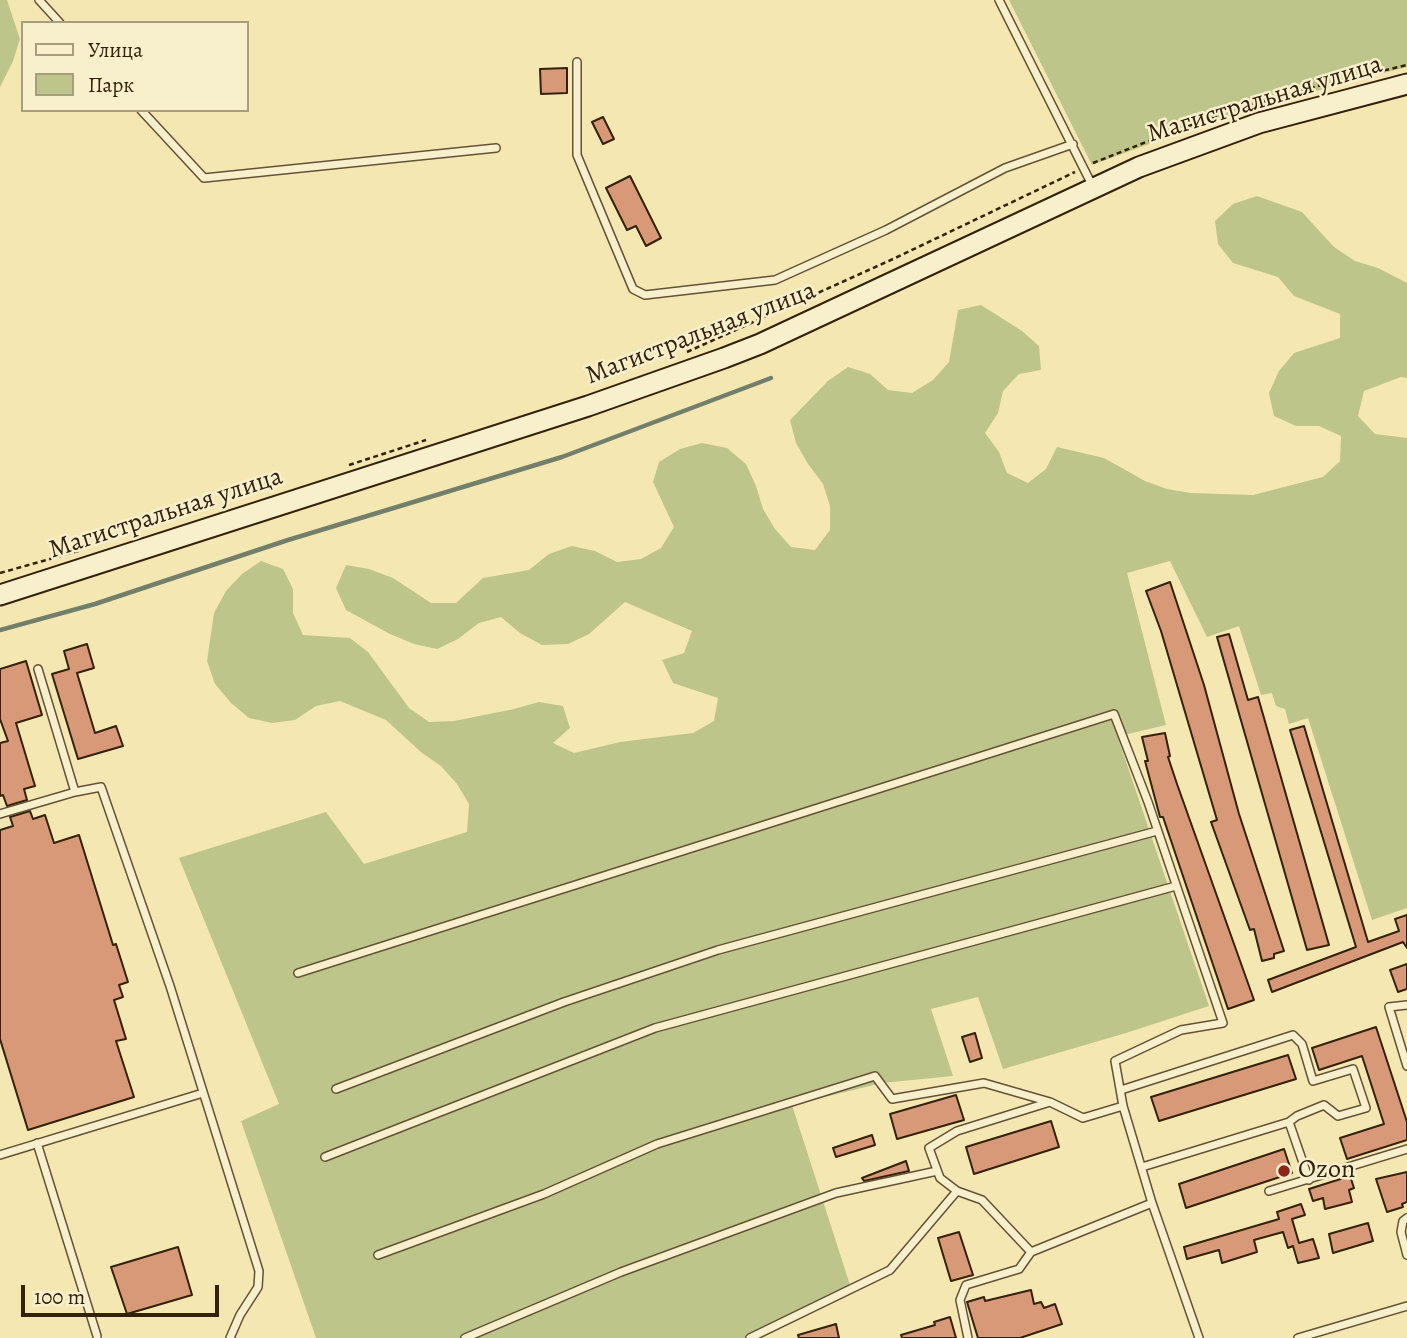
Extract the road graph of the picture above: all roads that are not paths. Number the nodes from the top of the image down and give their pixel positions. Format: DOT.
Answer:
graph roads {
  1 [pos="39,0"];
  2 [pos="999,0"];
  3 [pos="58,21"];
  4 [pos="577,62"];
  5 [pos="1407,84"];
  6 [pos="143,112"];
  7 [pos="1073,144"];
  8 [pos="496,148"];
  9 [pos="1094,188"];
  10 [pos="0,595"];
  11 [pos="38,668"];
  12 [pos="75,792"];
  13 [pos="0,814"];
  14 [pos="1157,831"];
  15 [pos="1176,886"];
  16 [pos="298,973"];
  17 [pos="1407,1005"];
  18 [pos="1407,1066"];
  19 [pos="336,1089"];
  20 [pos="1121,1090"];
  21 [pos="203,1093"];
  22 [pos="1049,1102"];
  23 [pos="1123,1106"];
  24 [pos="1289,1122"];
  25 [pos="37,1143"];
  26 [pos="1407,1149"];
  27 [pos="0,1154"];
  28 [pos="325,1157"];
  29 [pos="1142,1167"];
  30 [pos="937,1171"];
  31 [pos="1309,1180"];
  32 [pos="957,1191"];
  33 [pos="1269,1191"];
  34 [pos="1152,1203"];
  35 [pos="1407,1218"];
  36 [pos="1031,1252"];
  37 [pos="378,1255"];
  38 [pos="1407,1255"];
  39 [pos="1407,1306"];
  40 [pos="97,1336"];
  41 [pos="230,1338"];
  42 [pos="464,1338"];
  43 [pos="750,1338"];
  44 [pos="968,1338"];
  45 [pos="1199,1338"];
  46 [pos="1298,1338"];
  1 -- 3 [label="lane"];
  2 -- 7 [label="lane"];
  4 -- 7 [label="lane"];
  5 -- 9 [label="main road, Магистральная улица"];
  6 -- 8 [label="lane"];
  7 -- 9 [label="lane"];
  9 -- 10 [label="main road, Магистральная улица"];
  11 -- 12 [label="lane"];
  12 -- 13 [label="lane"];
  12 -- 21 [label="lane"];
  14 -- 15 [label="lane"];
  14 -- 16 [label="lane"];
  14 -- 19 [label="lane"];
  15 -- 20 [label="lane"];
  15 -- 28 [label="lane"];
  17 -- 18 [label="lane"];
  20 -- 23 [label="lane"];
  20 -- 24 [label="lane"];
  21 -- 25 [label="lane"];
  21 -- 41 [label="lane"];
  22 -- 23 [label="lane"];
  22 -- 30 [label="lane"];
  22 -- 37 [label="lane"];
  23 -- 29 [label="lane"];
  24 -- 29 [label="lane"];
  24 -- 31 [label="lane"];
  25 -- 27 [label="lane"];
  25 -- 40 [label="lane"];
  26 -- 31 [label="lane"];
  29 -- 34 [label="lane"];
  30 -- 32 [label="lane"];
  30 -- 42 [label="lane"];
  31 -- 33 [label="lane"];
  32 -- 36 [label="lane"];
  32 -- 43 [label="lane"];
  34 -- 36 [label="lane"];
  34 -- 45 [label="lane"];
  35 -- 38 [label="lane"];
  36 -- 44 [label="lane"];
  39 -- 46 [label="lane"];
}
